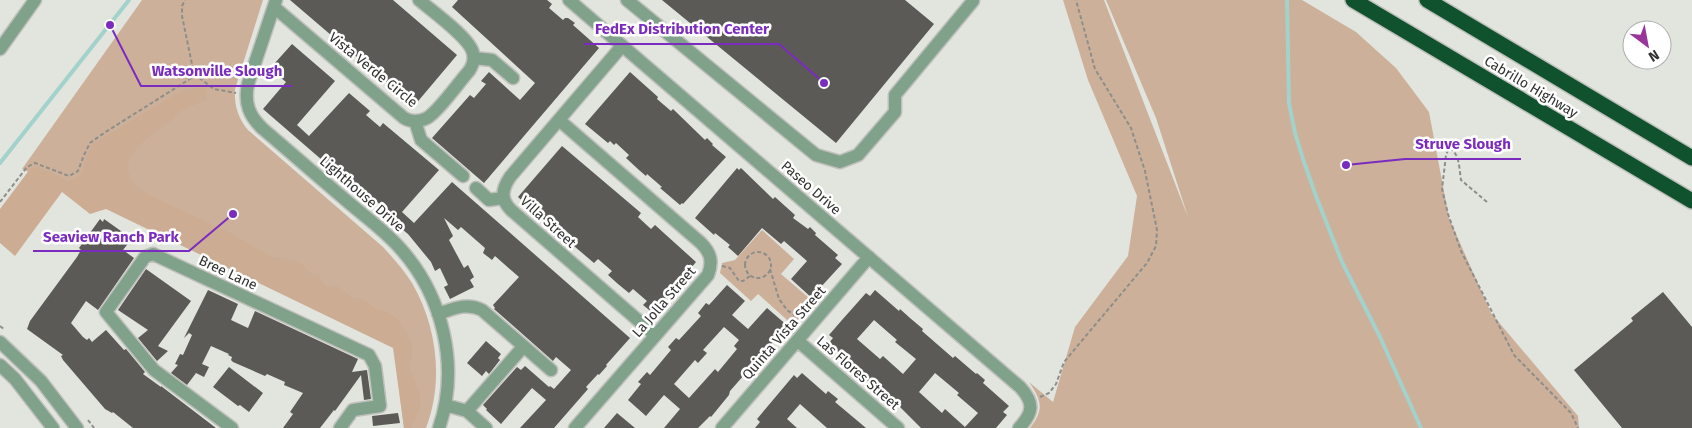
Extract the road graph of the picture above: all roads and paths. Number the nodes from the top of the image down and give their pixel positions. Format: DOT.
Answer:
graph roads {
  1 [pos="35,0"];
  2 [pos="185,0"];
  3 [pos="419,0"];
  4 [pos="569,0"];
  5 [pos="627,0"];
  6 [pos="972,0"];
  7 [pos="1076,0"];
  8 [pos="1353,0"];
  9 [pos="1427,0"];
  10 [pos="275,3"];
  11 [pos="622,46"];
  12 [pos="0,49"];
  13 [pos="474,58"];
  14 [pos="194,74"];
  15 [pos="513,78"];
  16 [pos="246,95"];
  17 [pos="559,120"];
  18 [pos="415,121"];
  19 [pos="1692,158"];
  20 [pos="463,176"];
  21 [pos="476,188"];
  22 [pos="503,198"];
  23 [pos="1692,201"];
  24 [pos="0,202"];
  25 [pos="1487,202"];
  26 [pos="869,258"];
  27 [pos="722,266"];
  28 [pos="770,269"];
  29 [pos="750,276"];
  30 [pos="438,314"];
  31 [pos="802,320"];
  32 [pos="655,335"];
  33 [pos="798,341"];
  34 [pos="0,342"];
  35 [pos="523,347"];
  36 [pos="0,365"];
  37 [pos="551,370"];
  38 [pos="1030,401"];
  39 [pos="445,405"];
  40 [pos="467,411"];
  41 [pos="70,426"];
  42 [pos="725,427"];
  43 [pos="53,428"];
  44 [pos="232,428"];
  45 [pos="340,428"];
  46 [pos="439,428"];
  47 [pos="486,428"];
  48 [pos="575,428"];
  49 [pos="898,428"];
  50 [pos="1019,428"];
  51 [pos="1578,428"];
  1 -- 12 [label="street"];
  2 -- 14 [label="path"];
  3 -- 13 [label="street"];
  4 -- 11 [label="street, Paseo Drive"];
  5 -- 6 [label="street"];
  7 -- 38 [label="path"];
  8 -- 23 [label="highway, Cabrillo Highway"];
  9 -- 19 [label="highway, Cabrillo Highway"];
  10 -- 16 [label="street"];
  10 -- 18 [label="street, Vista Verde Circle"];
  11 -- 17 [label="street, Villa Street"];
  11 -- 26 [label="street, Paseo Drive"];
  13 -- 15 [label="street"];
  13 -- 18 [label="street, Vista Verde Circle"];
  14 -- 16 [label="path"];
  14 -- 24 [label="path"];
  16 -- 30 [label="street, Lighthouse Drive"];
  17 -- 22 [label="street, Villa Street"];
  17 -- 32 [label="street, La Jolla Street"];
  18 -- 20 [label="street"];
  21 -- 22 [label="street"];
  22 -- 32 [label="street, Villa Street"];
  25 -- 51 [label="path"];
  26 -- 33 [label="street, Quinta Vista Street"];
  26 -- 38 [label="street, Paseo Drive"];
  27 -- 29 [label="path"];
  28 -- 29 [label="path"];
  28 -- 29 [label="path"];
  28 -- 31 [label="path"];
  30 -- 35 [label="street"];
  30 -- 39 [label="street, Lighthouse Drive"];
  32 -- 48 [label="street, La Jolla Street"];
  33 -- 42 [label="street, Quinta Vista Street"];
  33 -- 49 [label="street, Las Flores Street"];
  34 -- 41 [label="street"];
  35 -- 37 [label="street"];
  35 -- 40 [label="street"];
  36 -- 43 [label="street"];
  38 -- 50 [label="street"];
  39 -- 40 [label="street"];
  39 -- 46 [label="street, Lighthouse Drive"];
  40 -- 47 [label="street"];
  44 -- 45 [label="street, Bree Lane"];
}
